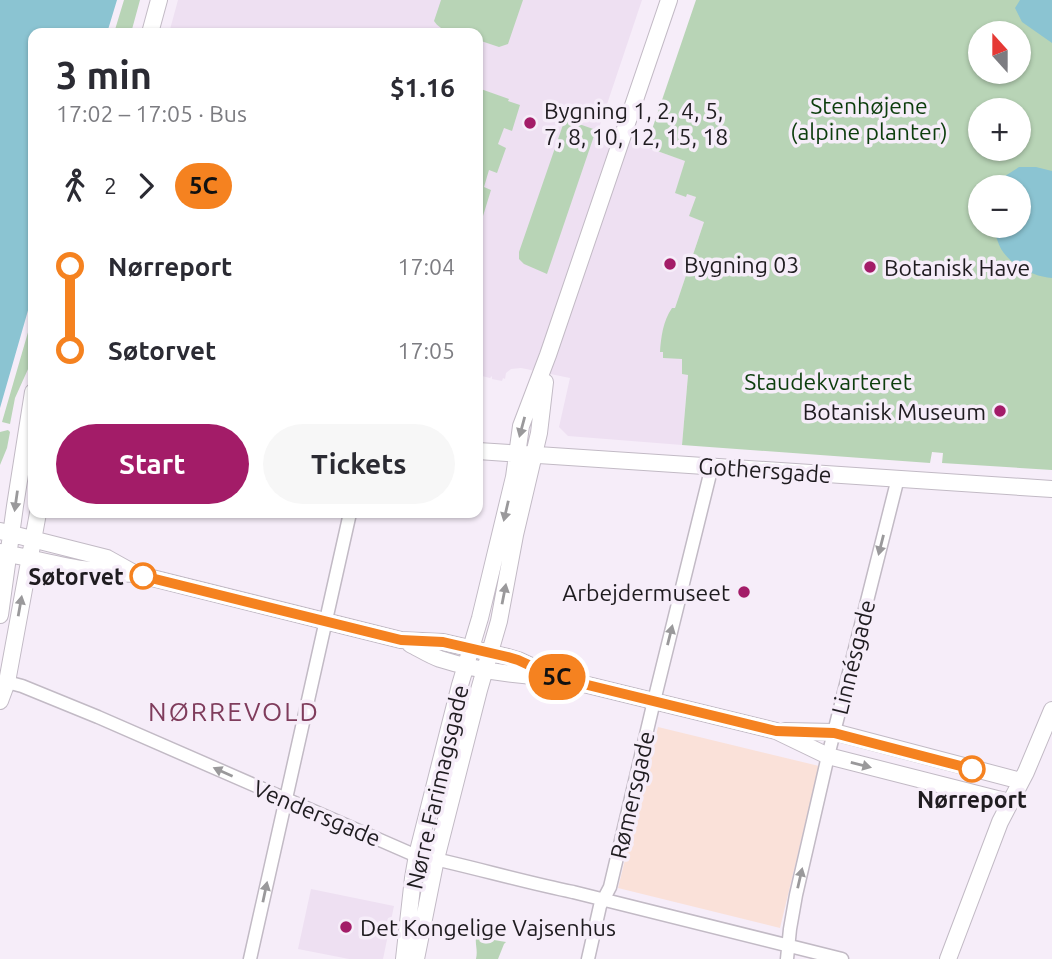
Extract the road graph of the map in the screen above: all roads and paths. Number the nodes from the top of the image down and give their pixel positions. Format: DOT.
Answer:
graph roads {
  1 [pos="159,0"];
  2 [pos="668,0"];
  3 [pos="151,28"];
  4 [pos="548,355"];
  5 [pos="28,434"];
  6 [pos="483,451"];
  7 [pos="517,453"];
  8 [pos="534,454"];
  9 [pos="712,466"];
  10 [pos="898,478"];
  11 [pos="1052,489"];
  12 [pos="37,518"];
  13 [pos="349,518"];
  14 [pos="6,532"];
  15 [pos="33,538"];
  16 [pos="4,553"];
  17 [pos="29,558"];
  18 [pos="135,574"];
  19 [pos="0,615"];
  20 [pos="326,621"];
  21 [pos="401,640"];
  22 [pos="471,648"];
  23 [pos="491,653"];
  24 [pos="466,665"];
  25 [pos="486,669"];
  26 [pos="555,677"];
  27 [pos="6,682"];
  28 [pos="0,701"];
  29 [pos="654,701"];
  30 [pos="1052,710"];
  31 [pos="776,731"];
  32 [pos="834,733"];
  33 [pos="828,756"];
  34 [pos="1021,781"];
  35 [pos="285,799"];
  36 [pos="1009,802"];
  37 [pos="417,855"];
  38 [pos="436,859"];
  39 [pos="604,900"];
  40 [pos="788,952"];
  41 [pos="250,959"];
  42 [pos="404,959"];
  43 [pos="416,959"];
  44 [pos="588,959"];
  45 [pos="842,959"];
  46 [pos="948,959"];
  1 -- 3 [label="street"];
  2 -- 4 [label="street"];
  4 -- 7 [label="street, Nørre Farimagsgade, one-way"];
  4 -- 8 [label="street, Nørre Farimagsgade"];
  5 -- 14 [label="street, one-way"];
  6 -- 7 [label="street, Gothersgade"];
  7 -- 8 [label="street, Gothersgade"];
  7 -- 22 [label="street, Nørre Farimagsgade, one-way"];
  8 -- 9 [label="street, Gothersgade"];
  23 -- 8 [label="street, Nørre Farimagsgade, one-way"];
  9 -- 10 [label="street, Gothersgade"];
  29 -- 9 [label="street, Rømersgade, one-way"];
  10 -- 11 [label="street, Gothersgade"];
  10 -- 32 [label="street, Linnésgade, one-way"];
  12 -- 15 [label="street"];
  13 -- 20 [label="street"];
  14 -- 15 [label="street"];
  14 -- 16 [label="street"];
  15 -- 17 [label="street"];
  15 -- 18 [label="street"];
  16 -- 17 [label="street"];
  16 -- 19 [label="street"];
  17 -- 18 [label="street"];
  27 -- 17 [label="street, one-way"];
  18 -- 20 [label="street"];
  20 -- 21 [label="street"];
  20 -- 35 [label="street"];
  21 -- 22 [label="street"];
  21 -- 24 [label="street"];
  22 -- 23 [label="street"];
  22 -- 24 [label="street, Nørre Farimagsgade"];
  23 -- 25 [label="street, Nørre Farimagsgade"];
  23 -- 26 [label="street"];
  24 -- 25 [label="street"];
  24 -- 37 [label="street, Nørre Farimagsgade"];
  25 -- 26 [label="street"];
  25 -- 38 [label="street, Nørre Farimagsgade"];
  26 -- 29 [label="street"];
  27 -- 28 [label="street"];
  35 -- 27 [label="street, Vendersgade, one-way"];
  29 -- 31 [label="street"];
  29 -- 39 [label="street, Rømersgade"];
  30 -- 34 [label="street"];
  31 -- 32 [label="street"];
  31 -- 33 [label="street"];
  32 -- 33 [label="street, Linnésgade"];
  32 -- 34 [label="street"];
  33 -- 36 [label="street, one-way"];
  40 -- 33 [label="street, Linnésgade, one-way"];
  34 -- 36 [label="street"];
  35 -- 37 [label="street, Vendersgade"];
  41 -- 35 [label="street, one-way"];
  36 -- 46 [label="street"];
  37 -- 38 [label="street, Vendersgade"];
  37 -- 42 [label="street, Nørre Farimagsgade"];
  38 -- 39 [label="street, Vendersgade"];
  38 -- 43 [label="street, Nørre Farimagsgade"];
  39 -- 40 [label="street, Vendersgade"];
  39 -- 44 [label="street, Rømersgade"];
  40 -- 45 [label="street, Vendersgade"];
}
